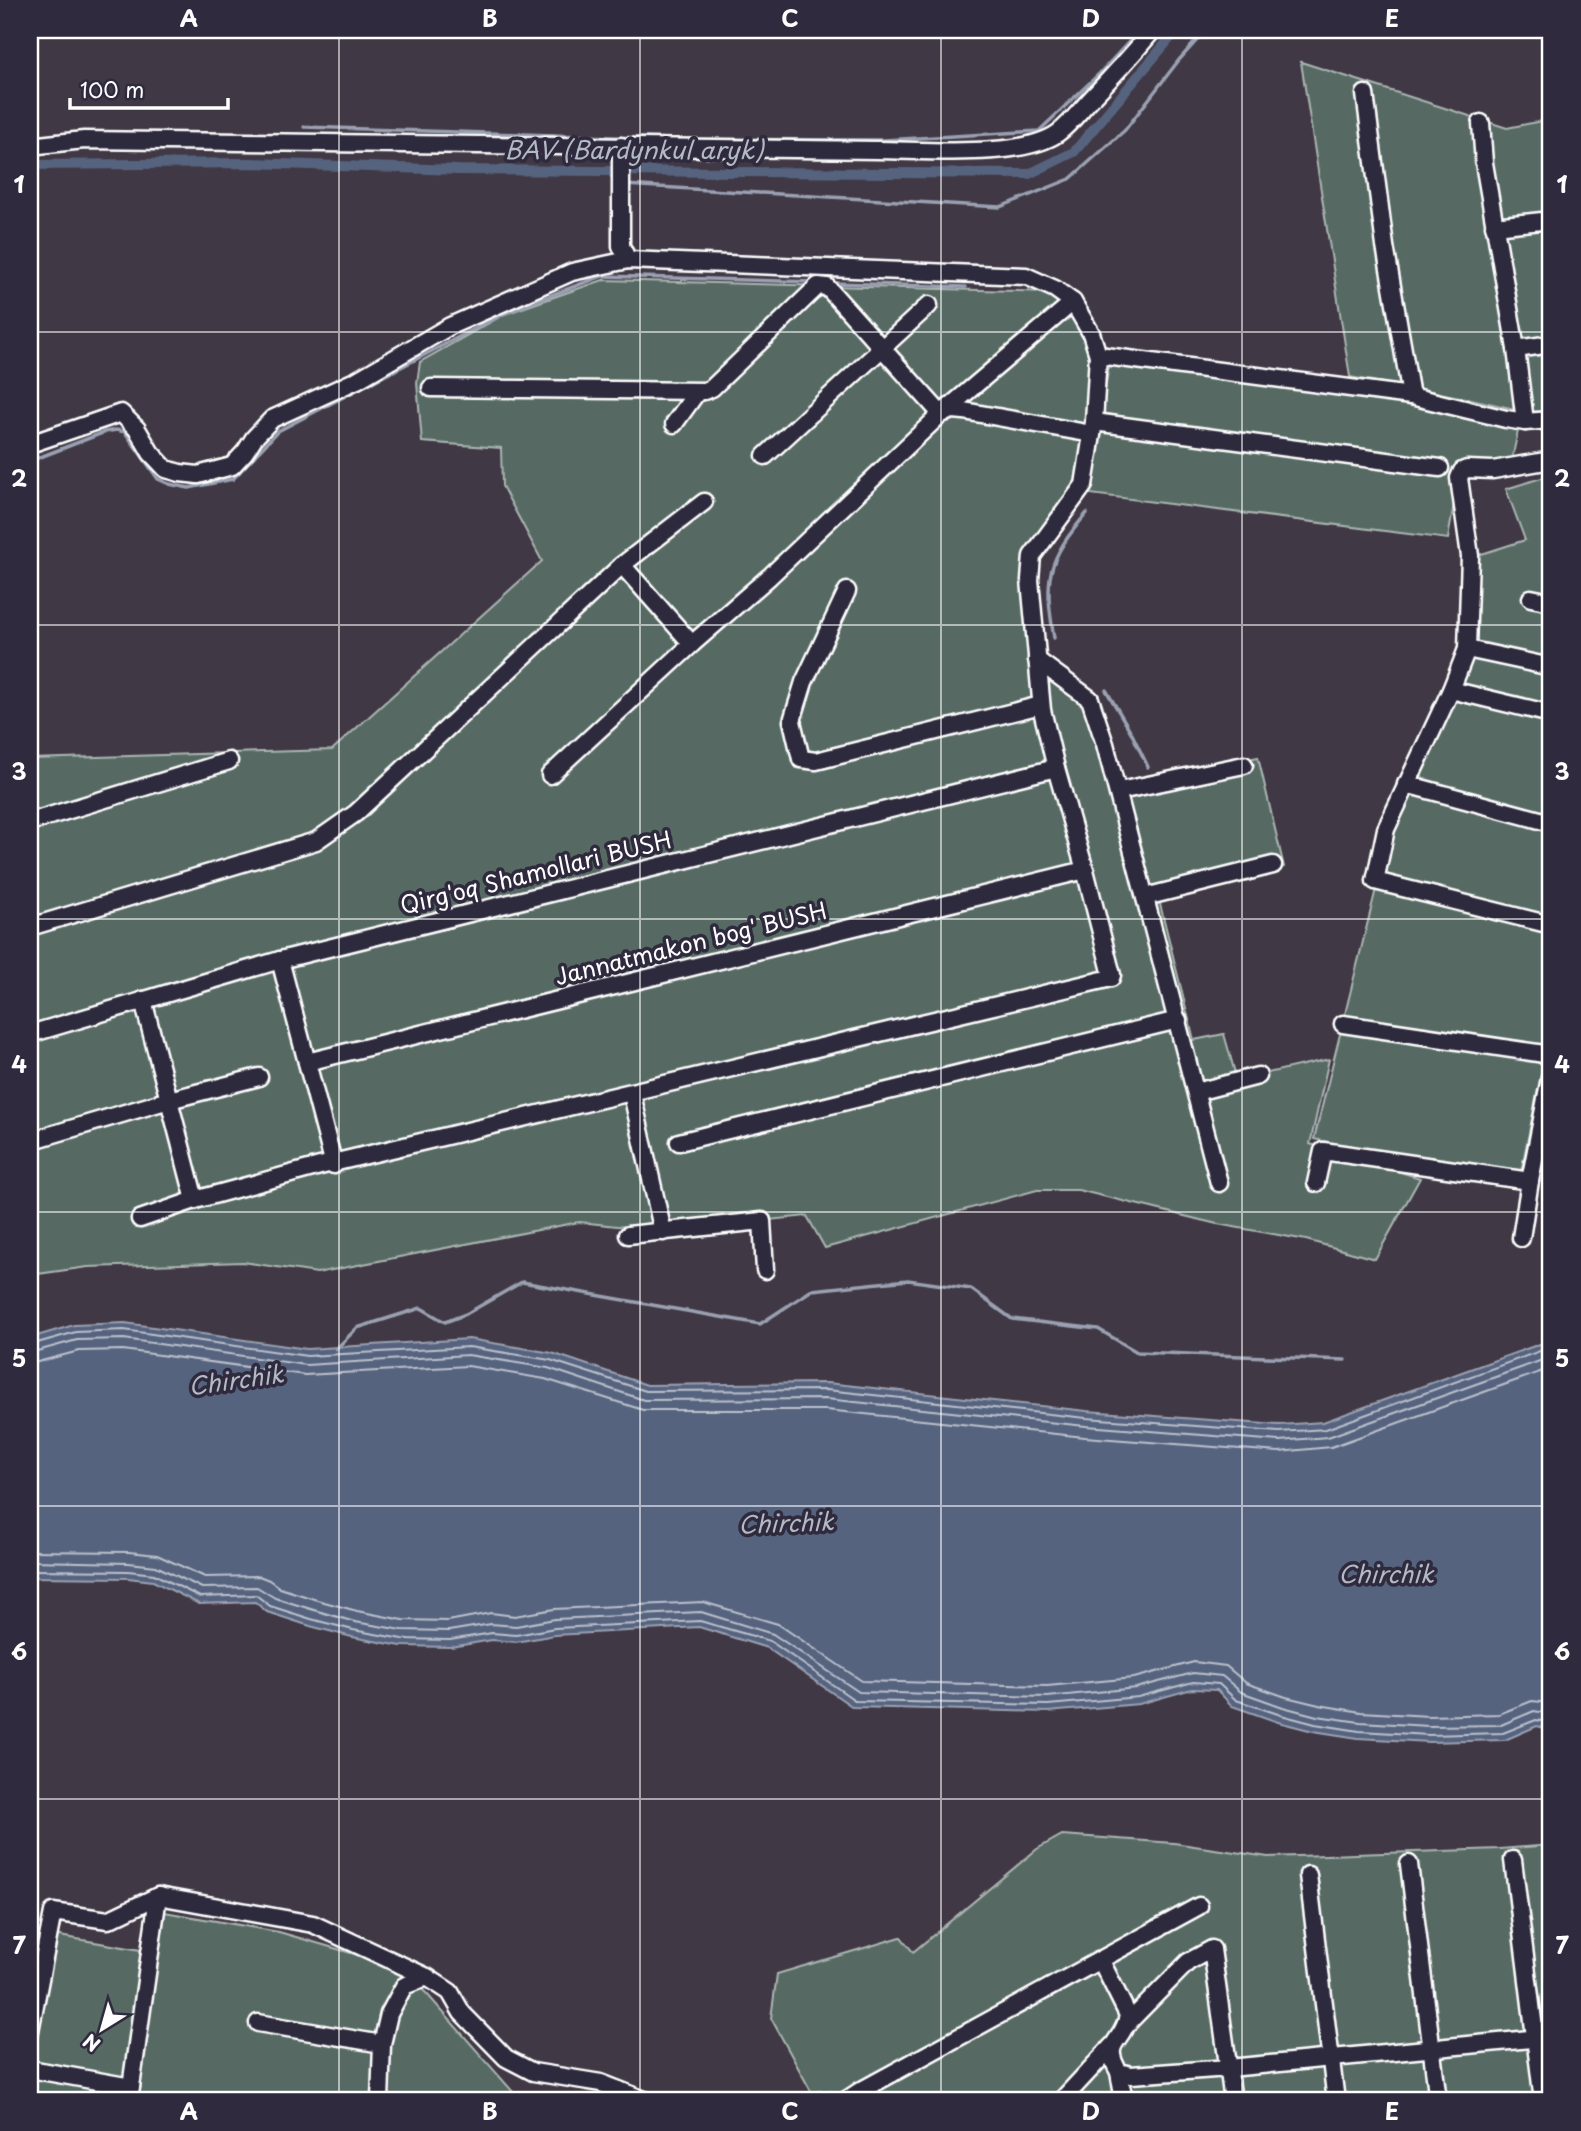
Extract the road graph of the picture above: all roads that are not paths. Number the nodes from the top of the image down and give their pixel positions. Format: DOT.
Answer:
graph roads {
  1 [pos="1153,30"];
  2 [pos="1366,94"];
  3 [pos="1481,122"];
  4 [pos="30,146"];
  5 [pos="621,152"];
  6 [pos="1551,220"];
  7 [pos="1494,226"];
  8 [pos="628,260"];
  9 [pos="820,268"];
  10 [pos="818,286"];
  11 [pos="1073,302"];
  12 [pos="929,305"];
  13 [pos="1551,344"];
  14 [pos="882,346"];
  15 [pos="1516,349"];
  16 [pos="1098,355"];
  17 [pos="431,388"];
  18 [pos="697,392"];
  19 [pos="1411,396"];
  20 [pos="941,414"];
  21 [pos="1551,420"];
  22 [pos="1525,422"];
  23 [pos="674,424"];
  24 [pos="1093,428"];
  25 [pos="30,444"];
  26 [pos="765,456"];
  27 [pos="1551,460"];
  28 [pos="1440,468"];
  29 [pos="704,502"];
  30 [pos="622,565"];
  31 [pos="847,591"];
  32 [pos="1531,598"];
  33 [pos="1551,602"];
  34 [pos="692,644"];
  35 [pos="1467,649"];
  36 [pos="1037,660"];
  37 [pos="1551,667"];
  38 [pos="1451,690"];
  39 [pos="1041,705"];
  40 [pos="1551,714"];
  41 [pos="229,761"];
  42 [pos="1244,765"];
  43 [pos="1056,768"];
  44 [pos="550,775"];
  45 [pos="1406,784"];
  46 [pos="1119,791"];
  47 [pos="30,822"];
  48 [pos="1551,822"];
  49 [pos="1273,865"];
  50 [pos="1085,870"];
  51 [pos="1146,897"];
  52 [pos="1551,925"];
  53 [pos="30,927"];
  54 [pos="280,960"];
  55 [pos="143,1000"];
  56 [pos="1178,1020"];
  57 [pos="1343,1024"];
  58 [pos="30,1034"];
  59 [pos="1551,1055"];
  60 [pos="307,1062"];
  61 [pos="1551,1073"];
  62 [pos="1258,1076"];
  63 [pos="259,1077"];
  64 [pos="1196,1092"];
  65 [pos="632,1094"];
  66 [pos="169,1100"];
  67 [pos="30,1141"];
  68 [pos="679,1142"];
  69 [pos="334,1164"];
  70 [pos="1530,1181"];
  71 [pos="1219,1182"];
  72 [pos="1316,1183"];
  73 [pos="195,1200"];
  74 [pos="140,1219"];
  75 [pos="663,1232"];
  76 [pos="628,1235"];
  77 [pos="1521,1238"];
  78 [pos="765,1270"];
  79 [pos="1513,1860"];
  80 [pos="1409,1864"];
  81 [pos="1308,1875"];
  82 [pos="158,1896"];
  83 [pos="1199,1906"];
  84 [pos="1101,1961"];
  85 [pos="427,1977"];
  86 [pos="258,2023"];
  87 [pos="1127,2024"];
  88 [pos="30,2031"];
  89 [pos="1544,2038"];
  90 [pos="382,2044"];
  91 [pos="1112,2046"];
  92 [pos="1431,2049"];
  93 [pos="1331,2059"];
  94 [pos="1229,2068"];
  95 [pos="30,2069"];
  96 [pos="1119,2072"];
  97 [pos="130,2094"];
  98 [pos="380,2101"];
  99 [pos="648,2101"];
  100 [pos="818,2101"];
  101 [pos="830,2101"];
  102 [pos="845,2101"];
  103 [pos="1061,2101"];
  104 [pos="1124,2101"];
  105 [pos="1234,2101"];
  106 [pos="1336,2101"];
  107 [pos="1438,2101"];
  108 [pos="1543,2101"];
  1 -- 5 [label="street"];
  2 -- 19 [label="street"];
  3 -- 7 [label="street"];
  4 -- 5 [label="street"];
  5 -- 8 [label="street"];
  6 -- 7 [label="street"];
  7 -- 15 [label="street"];
  8 -- 9 [label="street"];
  8 -- 25 [label="street"];
  9 -- 10 [label="street"];
  9 -- 11 [label="street"];
  10 -- 14 [label="street"];
  10 -- 18 [label="street"];
  11 -- 16 [label="street"];
  11 -- 20 [label="street"];
  12 -- 14 [label="street"];
  13 -- 15 [label="street"];
  14 -- 20 [label="street"];
  14 -- 26 [label="street"];
  15 -- 22 [label="street"];
  16 -- 19 [label="street"];
  16 -- 24 [label="street"];
  17 -- 18 [label="street"];
  18 -- 23 [label="street"];
  19 -- 22 [label="street"];
  20 -- 24 [label="street"];
  20 -- 34 [label="street"];
  21 -- 22 [label="street"];
  24 -- 28 [label="street"];
  24 -- 36 [label="street"];
  27 -- 35 [label="street"];
  29 -- 30 [label="street"];
  30 -- 34 [label="street"];
  30 -- 53 [label="street"];
  31 -- 39 [label="street"];
  32 -- 33 [label="street"];
  34 -- 44 [label="street"];
  35 -- 37 [label="street"];
  35 -- 38 [label="street"];
  36 -- 39 [label="street"];
  36 -- 46 [label="street"];
  38 -- 40 [label="street"];
  38 -- 45 [label="street"];
  39 -- 43 [label="street"];
  41 -- 47 [label="street"];
  42 -- 46 [label="street"];
  43 -- 50 [label="street"];
  43 -- 54 [label="street, Qirg'oq Shamollari BUSH"];
  45 -- 48 [label="street"];
  45 -- 52 [label="street"];
  46 -- 51 [label="street"];
  49 -- 51 [label="street"];
  50 -- 60 [label="street, Jannatmakon bog' BUSH"];
  50 -- 65 [label="street"];
  51 -- 56 [label="street"];
  54 -- 55 [label="street, Qirg'oq Shamollari BUSH"];
  54 -- 60 [label="street"];
  55 -- 58 [label="street, Qirg'oq Shamollari BUSH"];
  55 -- 66 [label="street"];
  56 -- 64 [label="street"];
  56 -- 68 [label="street"];
  57 -- 59 [label="street"];
  60 -- 69 [label="street"];
  61 -- 70 [label="street"];
  62 -- 64 [label="street"];
  63 -- 66 [label="street"];
  64 -- 71 [label="street"];
  65 -- 69 [label="street"];
  65 -- 75 [label="street"];
  66 -- 67 [label="street"];
  66 -- 73 [label="street"];
  69 -- 73 [label="street"];
  70 -- 72 [label="street"];
  70 -- 77 [label="street"];
  73 -- 74 [label="street"];
  75 -- 76 [label="street"];
  75 -- 78 [label="street"];
  79 -- 89 [label="street"];
  80 -- 92 [label="street"];
  81 -- 93 [label="street"];
  82 -- 85 [label="street"];
  82 -- 88 [label="street"];
  82 -- 97 [label="street"];
  83 -- 84 [label="street"];
  84 -- 87 [label="street"];
  84 -- 102 [label="street"];
  85 -- 90 [label="street"];
  85 -- 99 [label="street"];
  86 -- 90 [label="street"];
  87 -- 91 [label="street"];
  87 -- 94 [label="street"];
  89 -- 92 [label="street"];
  89 -- 108 [label="street"];
  90 -- 98 [label="street"];
  91 -- 96 [label="street"];
  91 -- 103 [label="street"];
  92 -- 93 [label="street"];
  92 -- 107 [label="street"];
  93 -- 94 [label="street"];
  93 -- 106 [label="street"];
  94 -- 96 [label="street"];
  94 -- 105 [label="street"];
  95 -- 97 [label="street"];
  96 -- 104 [label="street"];
  100 -- 101 [label="street"];
}
